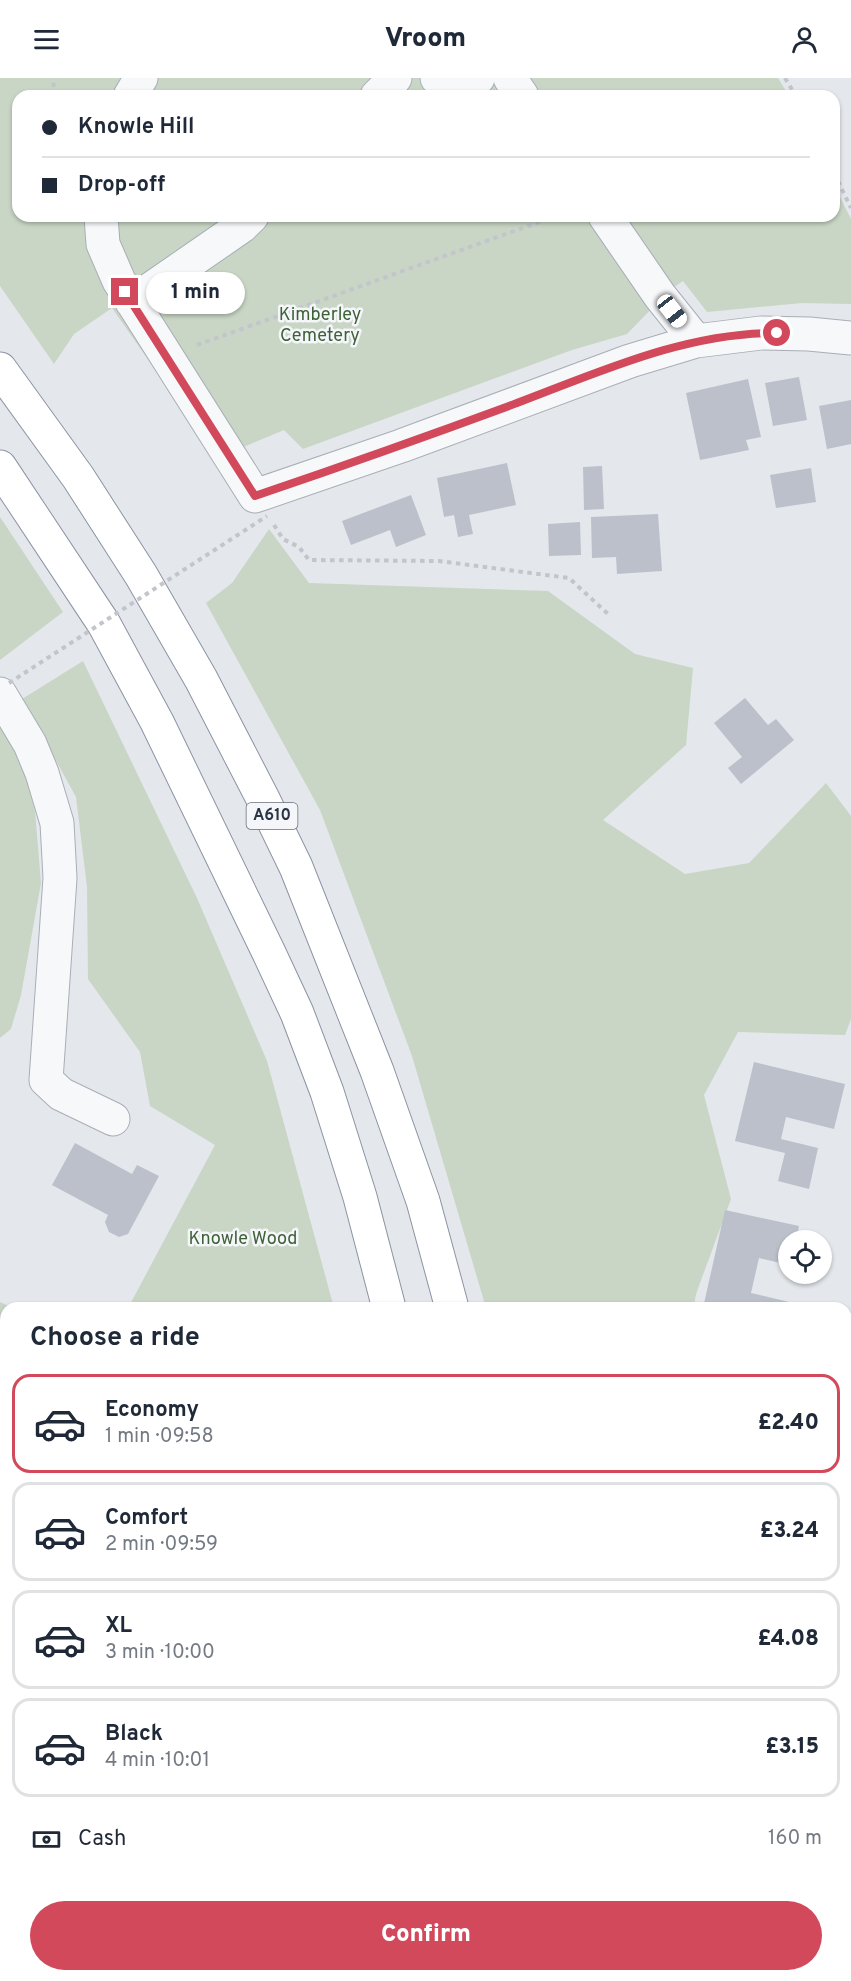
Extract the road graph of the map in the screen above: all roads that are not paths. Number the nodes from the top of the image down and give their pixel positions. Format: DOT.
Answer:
graph roads {
  1 [pos="395,78"];
  2 [pos="437,78"];
  3 [pos="478,78"];
  4 [pos="383,90"];
  5 [pos="101,222"];
  6 [pos="246,222"];
  7 [pos="609,222"];
  8 [pos="132,302"];
  9 [pos="851,338"];
  10 [pos="696,341"];
  11 [pos="0,369"];
  12 [pos="0,467"];
  13 [pos="6,695"];
  14 [pos="113,1119"];
  15 [pos="387,1302"];
  16 [pos="450,1302"];
  1 -- 4 [label="street"];
  2 -- 3 [label="street"];
  5 -- 8 [label="street"];
  6 -- 8 [label="street"];
  7 -- 10 [label="street"];
  8 -- 10 [label="street"];
  9 -- 10 [label="street"];
  11 -- 16 [label="highway, A610"];
  12 -- 15 [label="highway"];
  13 -- 14 [label="street"];
}
